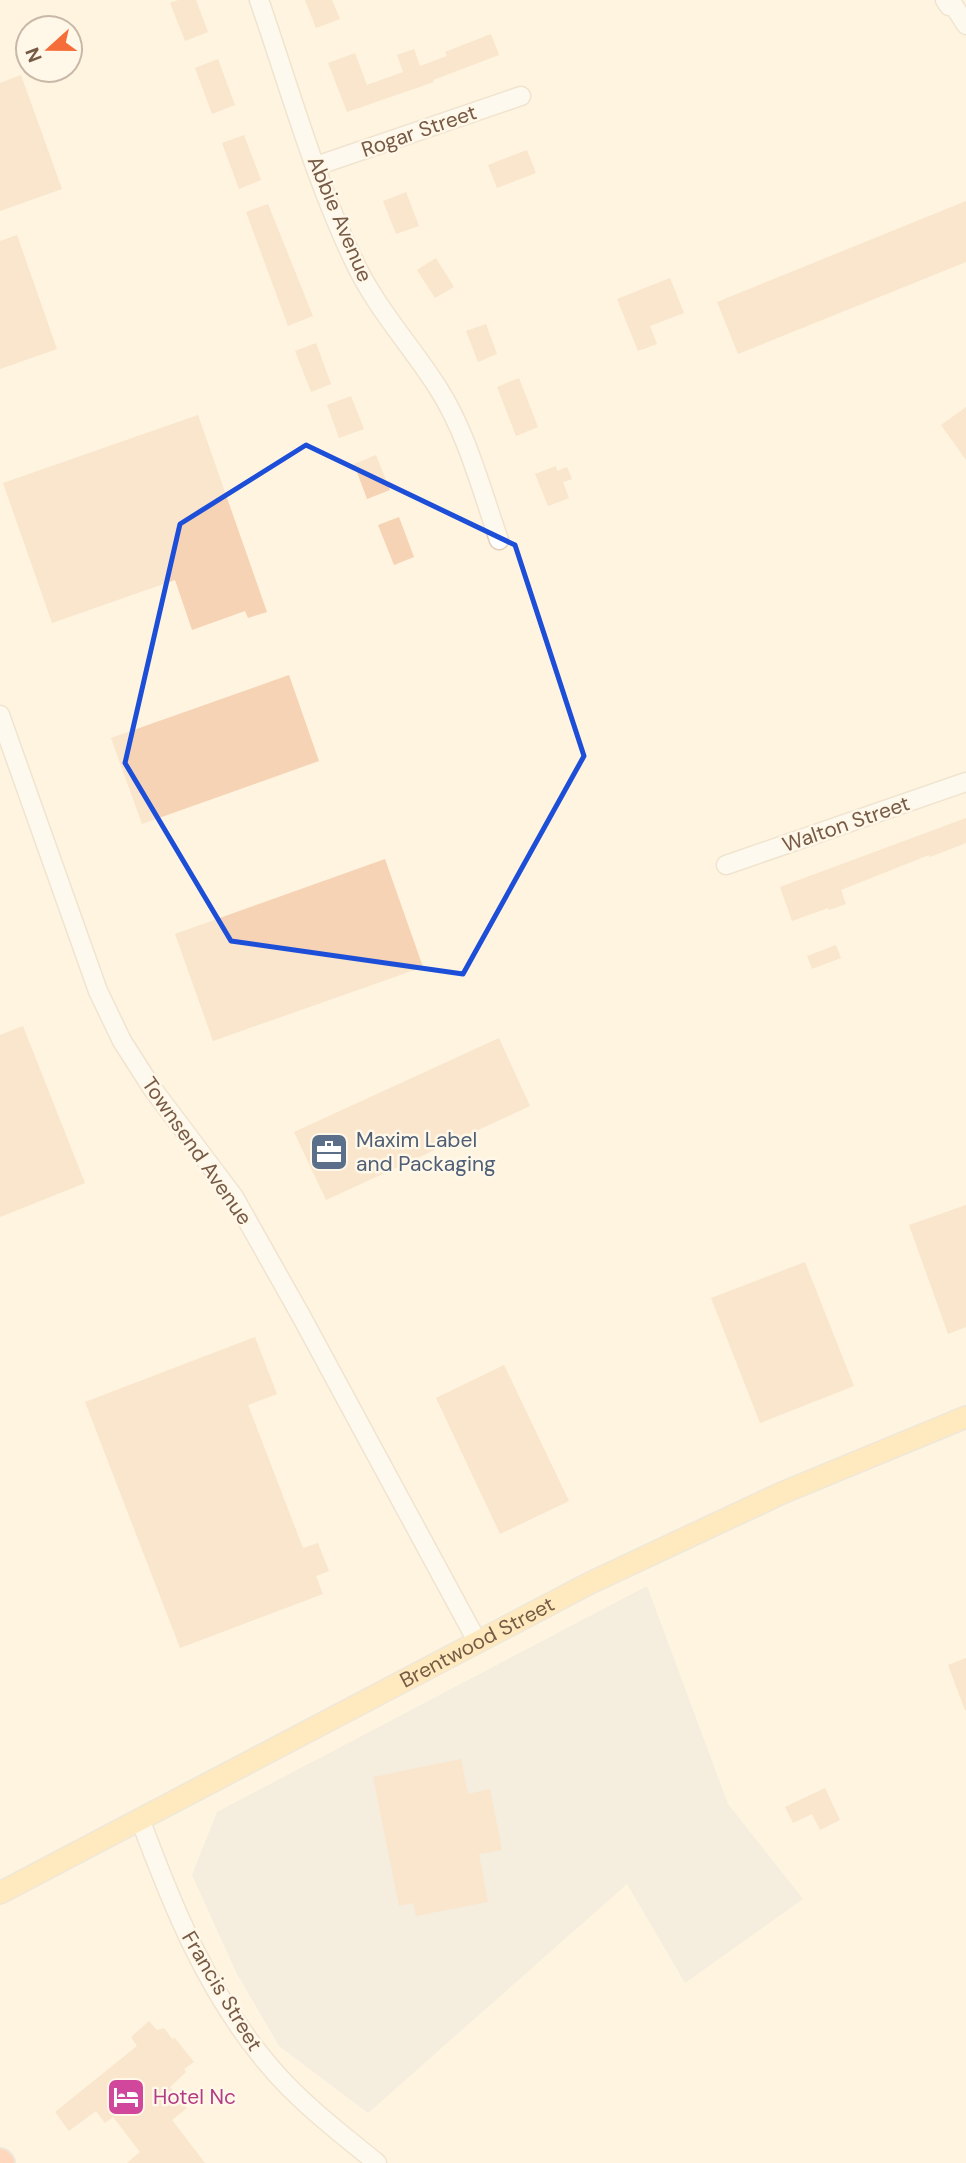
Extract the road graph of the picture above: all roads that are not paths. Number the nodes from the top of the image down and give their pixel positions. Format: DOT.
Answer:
graph roads {
  1 [pos="259,0"];
  2 [pos="946,0"];
  3 [pos="966,25"];
  4 [pos="521,96"];
  5 [pos="316,166"];
  6 [pos="499,540"];
  7 [pos="0,715"];
  8 [pos="966,782"];
  9 [pos="726,865"];
  10 [pos="966,1417"];
  11 [pos="478,1642"];
  12 [pos="140,1819"];
  13 [pos="0,1893"];
  14 [pos="377,2163"];
  1 -- 5 [label="street, Abbie Avenue"];
  2 -- 3 [label="street"];
  4 -- 5 [label="street, Rogar Street"];
  5 -- 6 [label="street, Abbie Avenue"];
  7 -- 11 [label="street, Townsend Avenue"];
  8 -- 9 [label="street, Walton Street"];
  10 -- 11 [label="main road, Brentwood Street"];
  11 -- 12 [label="main road, Brentwood Street"];
  12 -- 13 [label="main road, Brentwood Street"];
  12 -- 14 [label="street, Francis Street"];
}
